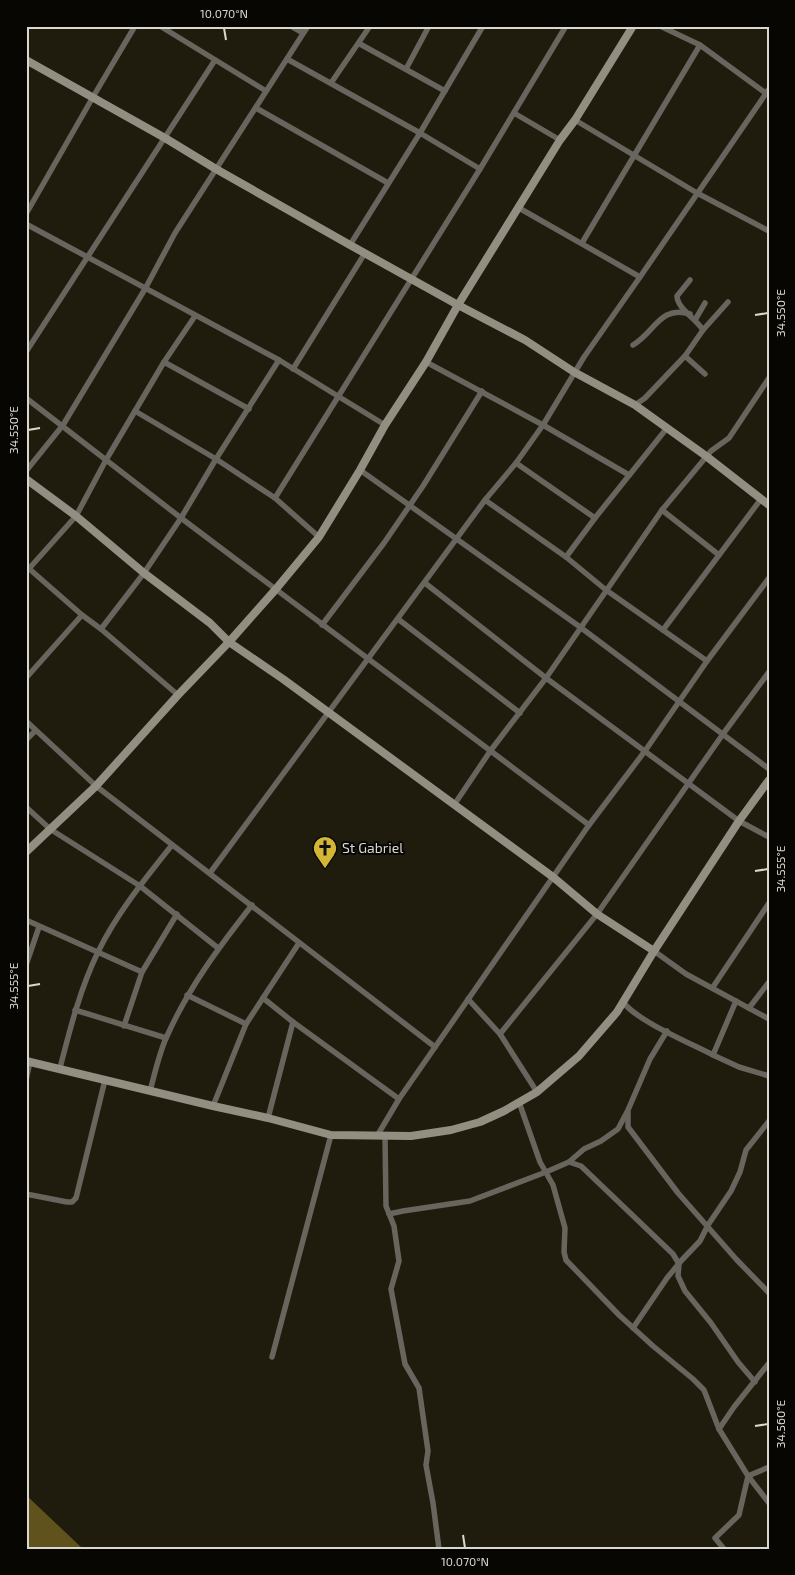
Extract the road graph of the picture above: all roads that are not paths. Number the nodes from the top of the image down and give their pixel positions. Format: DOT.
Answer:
graph roads {
  1 [pos="135,26"];
  2 [pos="160,26"];
  3 [pos="291,26"];
  4 [pos="308,26"];
  5 [pos="370,26"];
  6 [pos="429,26"];
  7 [pos="483,26"];
  8 [pos="566,26"];
  9 [pos="633,26"];
  10 [pos="660,26"];
  11 [pos="304,33"];
  12 [pos="360,44"];
  13 [pos="700,46"];
  14 [pos="287,59"];
  15 [pos="26,60"];
  16 [pos="215,60"];
  17 [pos="406,69"];
  18 [pos="332,83"];
  19 [pos="266,91"];
  20 [pos="445,91"];
  21 [pos="768,92"];
  22 [pos="93,97"];
  23 [pos="256,108"];
  24 [pos="514,113"];
  25 [pos="575,120"];
  26 [pos="420,133"];
  27 [pos="166,138"];
  28 [pos="560,140"];
  29 [pos="634,155"];
  30 [pos="216,169"];
  31 [pos="480,169"];
  32 [pos="388,183"];
  33 [pos="697,194"];
  34 [pos="519,208"];
  35 [pos="26,214"];
  36 [pos="26,224"];
  37 [pos="769,231"];
  38 [pos="582,243"];
  39 [pos="350,245"];
  40 [pos="365,253"];
  41 [pos="88,258"];
  42 [pos="640,277"];
  43 [pos="411,278"];
  44 [pos="690,280"];
  45 [pos="145,289"];
  46 [pos="728,302"];
  47 [pos="705,303"];
  48 [pos="458,305"];
  49 [pos="690,314"];
  50 [pos="195,316"];
  51 [pos="696,320"];
  52 [pos="703,330"];
  53 [pos="633,345"];
  54 [pos="26,352"];
  55 [pos="685,356"];
  56 [pos="279,360"];
  57 [pos="164,362"];
  58 [pos="426,362"];
  59 [pos="293,369"];
  60 [pos="574,372"];
  61 [pos="705,374"];
  62 [pos="769,378"];
  63 [pos="482,391"];
  64 [pos="339,396"];
  65 [pos="26,398"];
  66 [pos="635,405"];
  67 [pos="249,409"];
  68 [pos="135,411"];
  69 [pos="63,425"];
  70 [pos="386,425"];
  71 [pos="543,425"];
  72 [pos="667,428"];
  73 [pos="706,456"];
  74 [pos="216,459"];
  75 [pos="106,460"];
  76 [pos="516,463"];
  77 [pos="360,470"];
  78 [pos="26,471"];
  79 [pos="628,475"];
  80 [pos="26,479"];
  81 [pos="275,498"];
  82 [pos="761,499"];
  83 [pos="485,500"];
  84 [pos="409,505"];
  85 [pos="769,505"];
  86 [pos="662,510"];
  87 [pos="76,516"];
  88 [pos="181,518"];
  89 [pos="595,518"];
  90 [pos="319,537"];
  91 [pos="456,540"];
  92 [pos="719,555"];
  93 [pos="566,557"];
  94 [pos="27,569"];
  95 [pos="144,573"];
  96 [pos="769,578"];
  97 [pos="425,583"];
  98 [pos="276,589"];
  99 [pos="606,590"];
  100 [pos="82,615"];
  101 [pos="398,619"];
  102 [pos="322,625"];
  103 [pos="580,627"];
  104 [pos="101,629"];
  105 [pos="663,630"];
  106 [pos="229,642"];
  107 [pos="367,659"];
  108 [pos="707,661"];
  109 [pos="769,672"];
  110 [pos="26,678"];
  111 [pos="546,678"];
  112 [pos="178,695"];
  113 [pos="680,702"];
  114 [pos="328,713"];
  115 [pos="520,713"];
  116 [pos="26,721"];
  117 [pos="35,730"];
  118 [pos="723,734"];
  119 [pos="26,740"];
  120 [pos="491,750"];
  121 [pos="645,751"];
  122 [pos="769,769"];
  123 [pos="769,780"];
  124 [pos="688,783"];
  125 [pos="96,786"];
  126 [pos="454,805"];
  127 [pos="26,807"];
  128 [pos="739,821"];
  129 [pos="589,825"];
  130 [pos="50,829"];
  131 [pos="769,837"];
  132 [pos="172,845"];
  133 [pos="26,852"];
  134 [pos="210,873"];
  135 [pos="553,877"];
  136 [pos="140,886"];
  137 [pos="769,903"];
  138 [pos="252,905"];
  139 [pos="177,914"];
  140 [pos="597,914"];
  141 [pos="26,920"];
  142 [pos="39,927"];
  143 [pos="300,943"];
  144 [pos="218,948"];
  145 [pos="654,951"];
  146 [pos="98,952"];
  147 [pos="26,965"];
  148 [pos="142,972"];
  149 [pos="769,982"];
  150 [pos="713,987"];
  151 [pos="187,995"];
  152 [pos="263,998"];
  153 [pos="468,999"];
  154 [pos="736,1000"];
  155 [pos="623,1002"];
  156 [pos="749,1008"];
  157 [pos="75,1010"];
  158 [pos="769,1019"];
  159 [pos="293,1022"];
  160 [pos="246,1024"];
  161 [pos="124,1026"];
  162 [pos="667,1031"];
  163 [pos="500,1034"];
  164 [pos="166,1038"];
  165 [pos="435,1048"];
  166 [pos="713,1055"];
  167 [pos="28,1062"];
  168 [pos="60,1068"];
  169 [pos="769,1076"];
  170 [pos="26,1080"];
  171 [pos="105,1080"];
  172 [pos="150,1091"];
  173 [pos="537,1092"];
  174 [pos="399,1099"];
  175 [pos="519,1102"];
  176 [pos="213,1106"];
  177 [pos="628,1110"];
  178 [pos="268,1118"];
  179 [pos="769,1121"];
  180 [pos="331,1135"];
  181 [pos="381,1136"];
  182 [pos="569,1162"];
  183 [pos="546,1172"];
  184 [pos="26,1194"];
  185 [pos="389,1214"];
  186 [pos="708,1225"];
  187 [pos="679,1264"];
  188 [pos="769,1293"];
  189 [pos="633,1328"];
  190 [pos="272,1357"];
  191 [pos="769,1363"];
  192 [pos="755,1382"];
  193 [pos="719,1429"];
  194 [pos="769,1467"];
  195 [pos="748,1476"];
  196 [pos="769,1503"];
  197 [pos="438,1549"];
  198 [pos="724,1549"];
  1 -- 22 [label="street"];
  2 -- 16 [label="street"];
  3 -- 11 [label="street"];
  4 -- 11 [label="street"];
  5 -- 12 [label="street"];
  6 -- 17 [label="street"];
  7 -- 20 [label="street"];
  8 -- 24 [label="street"];
  9 -- 25 [label="street"];
  10 -- 13 [label="street"];
  11 -- 14 [label="street"];
  12 -- 17 [label="street"];
  12 -- 18 [label="street"];
  13 -- 21 [label="street"];
  13 -- 29 [label="street"];
  14 -- 18 [label="street"];
  14 -- 19 [label="street"];
  15 -- 22 [label="street"];
  16 -- 19 [label="street"];
  16 -- 27 [label="street"];
  17 -- 20 [label="street"];
  18 -- 26 [label="street"];
  19 -- 23 [label="street"];
  20 -- 26 [label="street"];
  21 -- 33 [label="street"];
  22 -- 27 [label="street"];
  22 -- 35 [label="street"];
  23 -- 30 [label="street"];
  23 -- 32 [label="street"];
  24 -- 28 [label="street"];
  24 -- 31 [label="street"];
  25 -- 28 [label="street"];
  25 -- 29 [label="street"];
  26 -- 31 [label="street"];
  26 -- 32 [label="street"];
  27 -- 30 [label="street"];
  27 -- 41 [label="street"];
  28 -- 34 [label="street"];
  29 -- 33 [label="street"];
  29 -- 38 [label="street"];
  30 -- 39 [label="street"];
  30 -- 45 [label="street"];
  31 -- 43 [label="street"];
  32 -- 39 [label="street"];
  33 -- 37 [label="street"];
  33 -- 42 [label="street"];
  34 -- 38 [label="street"];
  34 -- 48 [label="street"];
  36 -- 41 [label="street"];
  38 -- 42 [label="street"];
  39 -- 40 [label="street"];
  40 -- 43 [label="street"];
  40 -- 59 [label="street"];
  41 -- 45 [label="street"];
  41 -- 54 [label="street"];
  42 -- 60 [label="street"];
  43 -- 48 [label="street"];
  43 -- 64 [label="street"];
  44 -- 49 [label="street"];
  45 -- 50 [label="street"];
  45 -- 69 [label="street"];
  46 -- 52 [label="street"];
  47 -- 51 [label="street"];
  48 -- 58 [label="street"];
  48 -- 60 [label="street"];
  49 -- 51 [label="street"];
  49 -- 53 [label="street"];
  50 -- 56 [label="street"];
  50 -- 57 [label="street"];
  51 -- 52 [label="street"];
  52 -- 55 [label="street"];
  55 -- 61 [label="street"];
  55 -- 66 [label="street"];
  56 -- 59 [label="street"];
  56 -- 67 [label="street"];
  57 -- 67 [label="street"];
  57 -- 68 [label="street"];
  58 -- 63 [label="street"];
  58 -- 70 [label="street"];
  59 -- 64 [label="street"];
  60 -- 66 [label="street"];
  60 -- 71 [label="street"];
  62 -- 73 [label="street"];
  63 -- 71 [label="street"];
  63 -- 84 [label="street"];
  64 -- 70 [label="street"];
  64 -- 81 [label="street"];
  65 -- 69 [label="street"];
  66 -- 72 [label="street"];
  67 -- 74 [label="street"];
  68 -- 74 [label="street"];
  68 -- 75 [label="street"];
  69 -- 75 [label="street"];
  69 -- 78 [label="street"];
  70 -- 77 [label="street"];
  71 -- 76 [label="street"];
  71 -- 79 [label="street"];
  72 -- 73 [label="street"];
  72 -- 79 [label="street"];
  73 -- 82 [label="street"];
  73 -- 86 [label="street"];
  74 -- 81 [label="street"];
  74 -- 88 [label="street"];
  75 -- 87 [label="street"];
  75 -- 88 [label="street"];
  76 -- 83 [label="street"];
  76 -- 89 [label="street"];
  77 -- 84 [label="street"];
  77 -- 90 [label="street"];
  79 -- 89 [label="street"];
  80 -- 87 [label="street"];
  81 -- 90 [label="street"];
  82 -- 85 [label="street"];
  82 -- 92 [label="street"];
  83 -- 91 [label="street"];
  83 -- 93 [label="street"];
  84 -- 91 [label="street"];
  84 -- 102 [label="street"];
  86 -- 92 [label="street"];
  86 -- 99 [label="street"];
  87 -- 94 [label="street"];
  87 -- 95 [label="street"];
  88 -- 95 [label="street"];
  88 -- 98 [label="street"];
  89 -- 93 [label="street"];
  90 -- 98 [label="street"];
  91 -- 97 [label="street"];
  91 -- 103 [label="street"];
  92 -- 105 [label="street"];
  93 -- 99 [label="street"];
  94 -- 100 [label="street"];
  95 -- 104 [label="street"];
  95 -- 106 [label="street"];
  96 -- 108 [label="street"];
  97 -- 101 [label="street"];
  97 -- 111 [label="street"];
  98 -- 102 [label="street"];
  98 -- 106 [label="street"];
  99 -- 103 [label="street"];
  99 -- 105 [label="street"];
  100 -- 104 [label="street"];
  100 -- 110 [label="street"];
  101 -- 107 [label="street"];
  101 -- 115 [label="street"];
  102 -- 107 [label="street"];
  103 -- 111 [label="street"];
  103 -- 113 [label="street"];
  104 -- 112 [label="street"];
  105 -- 108 [label="street"];
  106 -- 112 [label="street"];
  106 -- 114 [label="street"];
  107 -- 114 [label="street"];
  107 -- 120 [label="street"];
  108 -- 113 [label="street"];
  109 -- 118 [label="street"];
  111 -- 115 [label="street"];
  111 -- 121 [label="street"];
  112 -- 125 [label="street"];
  113 -- 118 [label="street"];
  113 -- 121 [label="street"];
  114 -- 126 [label="street"];
  114 -- 134 [label="street"];
  115 -- 120 [label="street"];
  116 -- 117 [label="street"];
  117 -- 119 [label="street"];
  117 -- 125 [label="street"];
  118 -- 122 [label="street"];
  118 -- 124 [label="street"];
  120 -- 126 [label="street"];
  120 -- 129 [label="street"];
  121 -- 124 [label="street"];
  121 -- 129 [label="street"];
  123 -- 128 [label="street"];
  124 -- 128 [label="street"];
  124 -- 140 [label="street"];
  125 -- 130 [label="street"];
  125 -- 132 [label="street"];
  126 -- 135 [label="street"];
  127 -- 130 [label="street"];
  128 -- 131 [label="street"];
  128 -- 145 [label="street"];
  129 -- 135 [label="street"];
  130 -- 133 [label="street"];
  130 -- 136 [label="street"];
  132 -- 134 [label="street"];
  132 -- 136 [label="street"];
  134 -- 138 [label="street"];
  135 -- 140 [label="street"];
  135 -- 153 [label="street"];
  136 -- 139 [label="street"];
  136 -- 146 [label="street"];
  137 -- 150 [label="street"];
  138 -- 143 [label="street"];
  138 -- 144 [label="street"];
  139 -- 144 [label="street"];
  139 -- 148 [label="street"];
  140 -- 145 [label="street"];
  140 -- 163 [label="street"];
  141 -- 142 [label="street"];
  142 -- 146 [label="street"];
  142 -- 147 [label="street"];
  143 -- 152 [label="street"];
  143 -- 165 [label="street"];
  144 -- 151 [label="street"];
  145 -- 150 [label="street"];
  145 -- 155 [label="street"];
  146 -- 148 [label="street"];
  146 -- 157 [label="street"];
  148 -- 161 [label="street"];
  149 -- 156 [label="street"];
  150 -- 154 [label="street"];
  151 -- 160 [label="street"];
  151 -- 164 [label="street"];
  152 -- 159 [label="street"];
  152 -- 160 [label="street"];
  153 -- 163 [label="street"];
  153 -- 165 [label="street"];
  154 -- 156 [label="street"];
  154 -- 166 [label="street"];
  155 -- 162 [label="street"];
  155 -- 173 [label="street"];
  156 -- 158 [label="street"];
  157 -- 161 [label="street"];
  157 -- 168 [label="street"];
  159 -- 174 [label="street"];
  159 -- 178 [label="street"];
  160 -- 176 [label="street"];
  161 -- 164 [label="street"];
  162 -- 166 [label="street"];
  162 -- 177 [label="street"];
  163 -- 173 [label="street"];
  164 -- 172 [label="street"];
  165 -- 174 [label="street"];
  166 -- 169 [label="street"];
  167 -- 168 [label="street"];
  167 -- 170 [label="street"];
  168 -- 171 [label="street"];
  171 -- 172 [label="street"];
  171 -- 184 [label="street"];
  172 -- 176 [label="street"];
  173 -- 175 [label="street"];
  174 -- 181 [label="street"];
  175 -- 181 [label="street"];
  175 -- 183 [label="street"];
  176 -- 178 [label="street"];
  177 -- 182 [label="street"];
  177 -- 186 [label="street"];
  178 -- 180 [label="street"];
  179 -- 186 [label="street"];
  180 -- 181 [label="street"];
  180 -- 190 [label="street"];
  181 -- 185 [label="street"];
  182 -- 183 [label="street"];
  182 -- 187 [label="street"];
  183 -- 185 [label="street"];
  183 -- 189 [label="street"];
  185 -- 197 [label="street"];
  186 -- 187 [label="street"];
  186 -- 188 [label="street"];
  187 -- 189 [label="street"];
  187 -- 192 [label="street"];
  189 -- 193 [label="street"];
  191 -- 192 [label="street"];
  192 -- 193 [label="street"];
  193 -- 195 [label="street"];
  194 -- 195 [label="street"];
  195 -- 196 [label="street"];
  195 -- 198 [label="street"];
}
